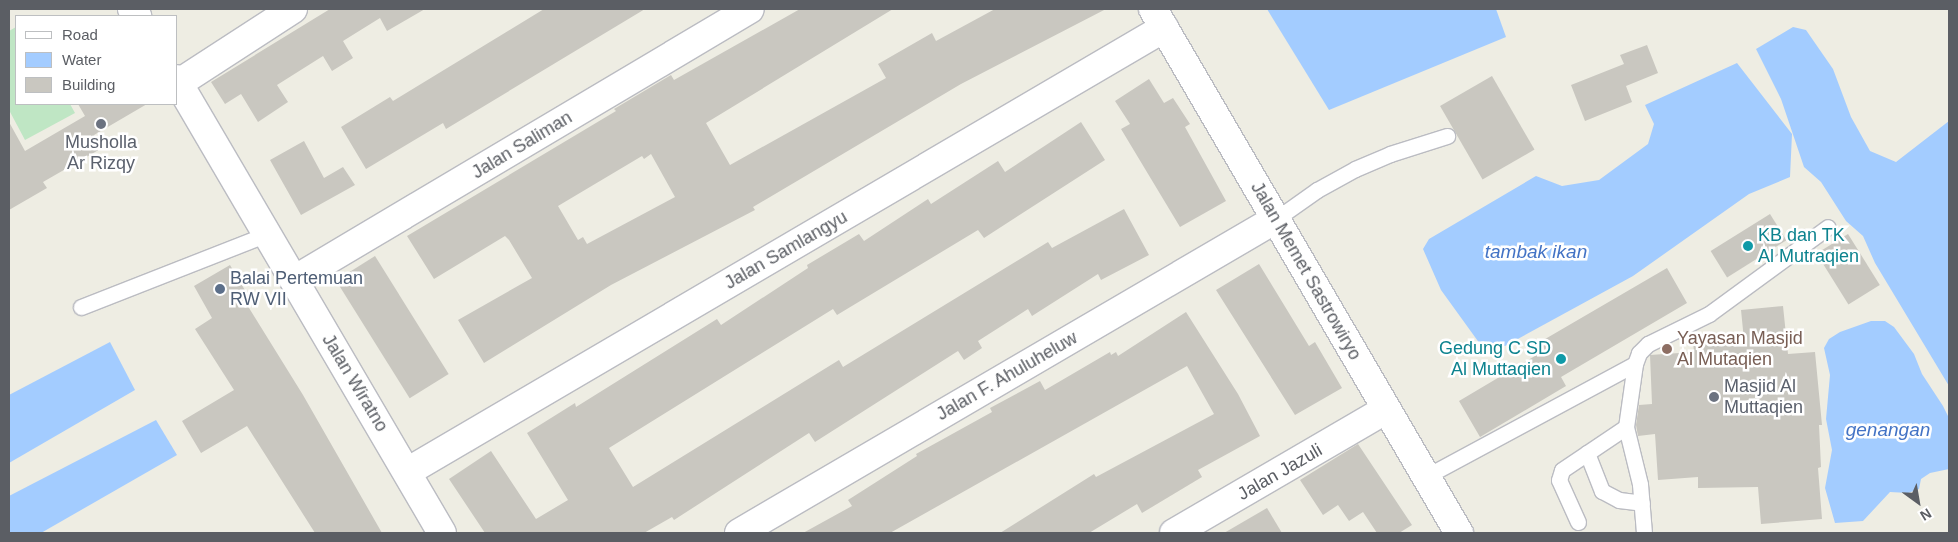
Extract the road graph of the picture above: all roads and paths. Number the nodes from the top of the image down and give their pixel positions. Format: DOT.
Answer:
graph roads {
  1 [pos="293,9"];
  2 [pos="750,9"];
  3 [pos="1158,19"];
  4 [pos="178,81"];
  5 [pos="1448,136"];
  6 [pos="1276,218"];
  7 [pos="1828,227"];
  8 [pos="267,234"];
  9 [pos="294,280"];
  10 [pos="81,307"];
  11 [pos="1635,364"];
  12 [pos="1385,410"];
  13 [pos="1626,427"];
  14 [pos="1588,453"];
  15 [pos="407,472"];
  16 [pos="1425,477"];
  17 [pos="1642,503"];
  18 [pos="1578,522"];
  19 [pos="442,533"];
  20 [pos="739,533"];
  21 [pos="1174,533"];
  22 [pos="1459,533"];
  23 [pos="1644,533"];
  1 -- 4 [label="street"];
  2 -- 9 [label="street, Jalan Saliman"];
  3 -- 6 [label="street, Jalan Memet Sastrowiryo"];
  3 -- 15 [label="street, Jalan Samlangyu"];
  4 -- 8 [label="street, Jalan Wiratno"];
  5 -- 6 [label="lane"];
  6 -- 12 [label="street, Jalan Memet Sastrowiryo"];
  6 -- 20 [label="street, Jalan F. Ahuluheluw"];
  7 -- 11 [label="lane"];
  8 -- 9 [label="street, Jalan Wiratno"];
  8 -- 10 [label="lane"];
  9 -- 15 [label="street, Jalan Wiratno"];
  11 -- 13 [label="lane"];
  11 -- 16 [label="lane"];
  12 -- 16 [label="street, Jalan Memet Sastrowiryo"];
  12 -- 21 [label="street, Jalan Jazuli"];
  13 -- 14 [label="lane"];
  13 -- 17 [label="lane"];
  14 -- 17 [label="lane"];
  14 -- 18 [label="lane"];
  15 -- 19 [label="street, Jalan Wiratno"];
  16 -- 22 [label="street, Jalan Memet Sastrowiryo"];
  17 -- 23 [label="lane"];
}
